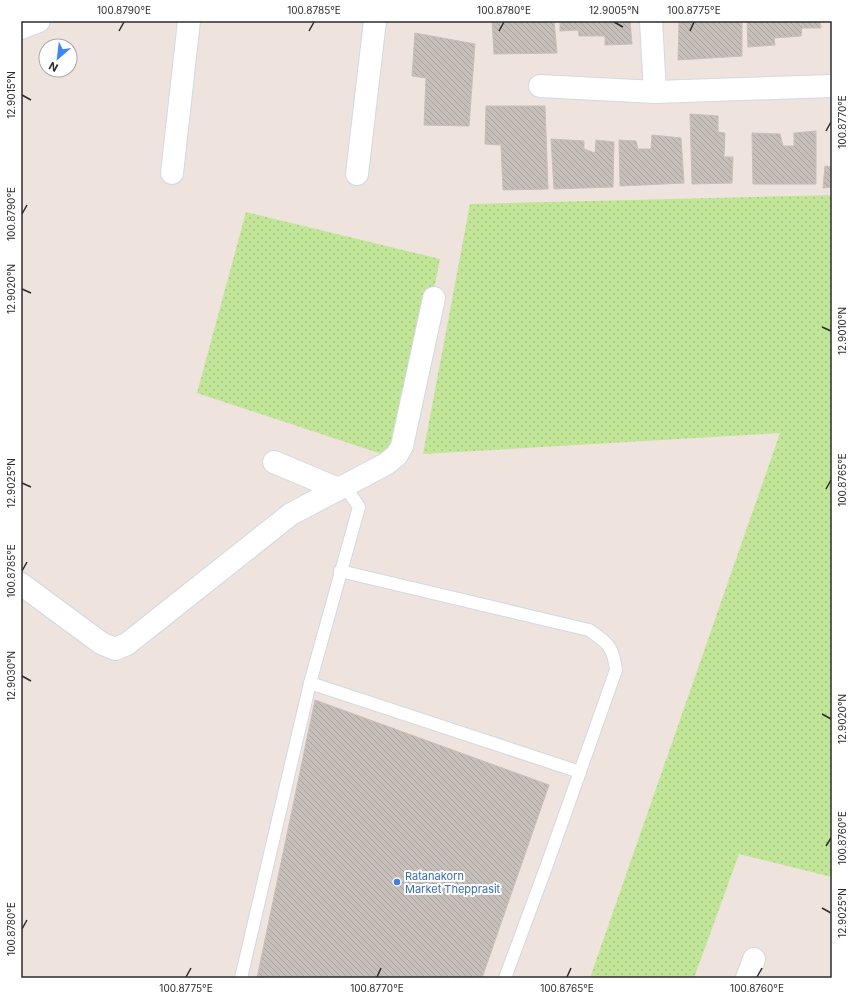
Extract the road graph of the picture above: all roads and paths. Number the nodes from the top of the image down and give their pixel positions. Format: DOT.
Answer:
graph roads {
  1 [pos="39,21"];
  2 [pos="189,21"];
  3 [pos="375,21"];
  4 [pos="651,21"];
  5 [pos="21,28"];
  6 [pos="540,86"];
  7 [pos="832,86"];
  8 [pos="655,92"];
  9 [pos="172,173"];
  10 [pos="357,174"];
  11 [pos="434,298"];
  12 [pos="274,462"];
  13 [pos="341,487"];
  14 [pos="340,571"];
  15 [pos="21,584"];
  16 [pos="310,683"];
  17 [pos="580,772"];
  18 [pos="241,978"];
  19 [pos="505,978"];
  1 -- 5 [label="street"];
  2 -- 9 [label="street"];
  3 -- 10 [label="street"];
  4 -- 8 [label="street"];
  6 -- 8 [label="street"];
  7 -- 8 [label="street"];
  11 -- 13 [label="street"];
  12 -- 13 [label="street"];
  13 -- 14 [label="lane"];
  13 -- 15 [label="street"];
  14 -- 16 [label="lane"];
  14 -- 17 [label="lane"];
  16 -- 17 [label="lane"];
  16 -- 18 [label="lane"];
  17 -- 19 [label="lane"];
}
